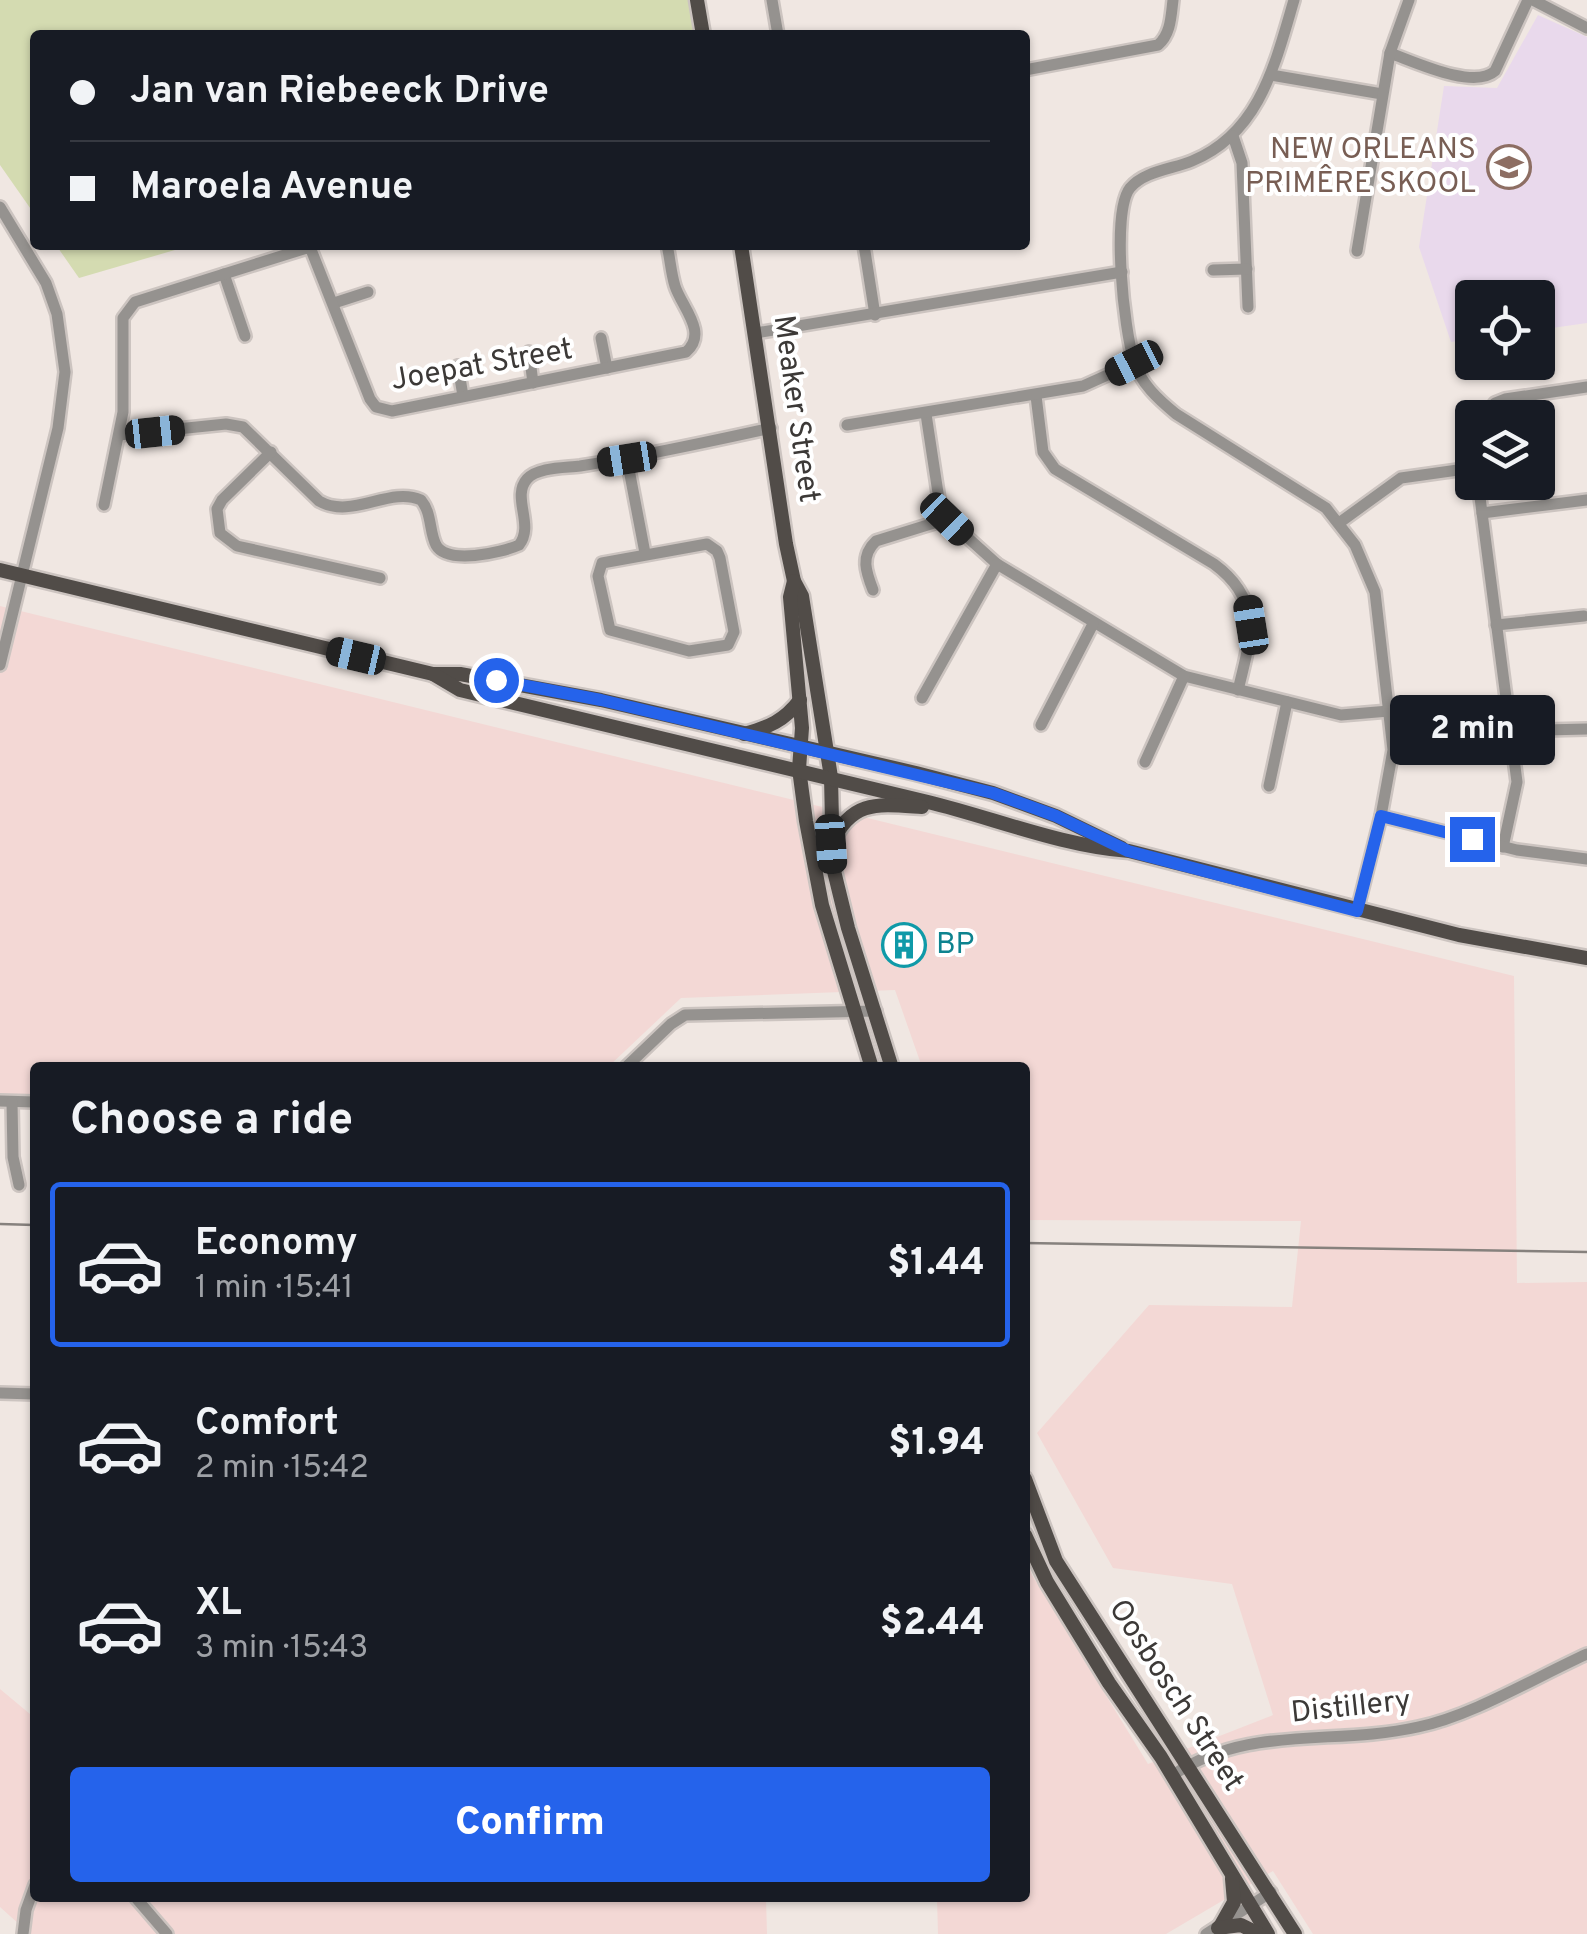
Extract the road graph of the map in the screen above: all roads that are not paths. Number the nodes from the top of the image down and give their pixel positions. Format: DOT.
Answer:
graph roads {
  1 [pos="696,0"];
  2 [pos="772,0"];
  3 [pos="1174,0"];
  4 [pos="1294,0"];
  5 [pos="1410,0"];
  6 [pos="1530,0"];
  7 [pos="1587,28"];
  8 [pos="702,30"];
  9 [pos="777,30"];
  10 [pos="1390,53"];
  11 [pos="1030,69"];
  12 [pos="1271,76"];
  13 [pos="1382,94"];
  14 [pos="1233,136"];
  15 [pos="1243,176"];
  16 [pos="1285,181"];
  17 [pos="0,206"];
  18 [pos="299,250"];
  19 [pos="314,250"];
  20 [pos="669,250"];
  21 [pos="742,250"];
  22 [pos="865,250"];
  23 [pos="1357,251"];
  24 [pos="1246,269"];
  25 [pos="1213,270"];
  26 [pos="1122,272"];
  27 [pos="224,274"];
  28 [pos="368,292"];
  29 [pos="334,303"];
  30 [pos="1248,308"];
  31 [pos="875,315"];
  32 [pos="756,333"];
  33 [pos="245,336"];
  34 [pos="602,338"];
  35 [pos="528,352"];
  36 [pos="1134,363"];
  37 [pos="458,366"];
  38 [pos="606,368"];
  39 [pos="534,383"];
  40 [pos="1587,387"];
  41 [pos="462,396"];
  42 [pos="1036,396"];
  43 [pos="1502,400"];
  44 [pos="926,414"];
  45 [pos="847,425"];
  46 [pos="771,428"];
  47 [pos="119,435"];
  48 [pos="271,452"];
  49 [pos="627,459"];
  50 [pos="1455,470"];
  51 [pos="1480,500"];
  52 [pos="1587,500"];
  53 [pos="104,504"];
  54 [pos="1482,512"];
  55 [pos="947,519"];
  56 [pos="1339,523"];
  57 [pos="645,553"];
  58 [pos="997,564"];
  59 [pos="0,570"];
  60 [pos="20,575"];
  61 [pos="380,578"];
  62 [pos="794,581"];
  63 [pos="873,590"];
  64 [pos="1584,616"];
  65 [pos="1093,624"];
  66 [pos="1496,625"];
  67 [pos="0,665"];
  68 [pos="433,674"];
  69 [pos="1184,676"];
  70 [pos="1238,690"];
  71 [pos="922,698"];
  72 [pos="800,700"];
  73 [pos="1288,702"];
  74 [pos="1388,710"];
  75 [pos="1041,725"];
  76 [pos="1587,729"];
  77 [pos="1509,731"];
  78 [pos="744,734"];
  79 [pos="801,747"];
  80 [pos="828,753"];
  81 [pos="1145,762"];
  82 [pos="800,769"];
  83 [pos="831,777"];
  84 [pos="1269,786"];
  85 [pos="982,814"];
  86 [pos="1381,816"];
  87 [pos="831,844"];
  88 [pos="1503,847"];
  89 [pos="1128,851"];
  90 [pos="1587,859"];
  91 [pos="1357,911"];
  92 [pos="1587,958"];
  93 [pos="876,1012"];
  94 [pos="854,1014"];
  95 [pos="631,1062"];
  96 [pos="870,1062"];
  97 [pos="890,1062"];
  98 [pos="6,1101"];
  99 [pos="19,1184"];
  100 [pos="0,1393"];
  101 [pos="30,1394"];
  102 [pos="1030,1493"];
  103 [pos="1047,1539"];
  104 [pos="1030,1543"];
  105 [pos="1030,1551"];
  106 [pos="1587,1654"];
  107 [pos="1188,1764"];
  108 [pos="1172,1775"];
  109 [pos="1229,1864"];
  110 [pos="1271,1892"];
  111 [pos="30,1899"];
  112 [pos="139,1902"];
  113 [pos="1252,1904"];
  114 [pos="1214,1929"];
  115 [pos="23,1934"];
  116 [pos="167,1934"];
  117 [pos="1259,1934"];
  118 [pos="1268,1934"];
  119 [pos="1295,1934"];
  1 -- 8 [label="main road"];
  2 -- 9 [label="street"];
  3 -- 11 [label="street"];
  4 -- 12 [label="street"];
  5 -- 10 [label="street"];
  6 -- 7 [label="street"];
  6 -- 10 [label="street"];
  10 -- 13 [label="street"];
  12 -- 13 [label="street"];
  12 -- 14 [label="street"];
  13 -- 23 [label="street"];
  14 -- 15 [label="street"];
  14 -- 26 [label="street"];
  15 -- 16 [label="street"];
  15 -- 24 [label="street"];
  17 -- 60 [label="street"];
  18 -- 27 [label="street, Joepat Street"];
  19 -- 29 [label="street, Joepat Street"];
  20 -- 38 [label="street, Joepat Street"];
  21 -- 32 [label="main road, Meaker Street"];
  22 -- 31 [label="street"];
  24 -- 25 [label="street"];
  24 -- 30 [label="street"];
  26 -- 31 [label="street"];
  26 -- 36 [label="street"];
  27 -- 33 [label="street"];
  27 -- 47 [label="street, Joepat Street"];
  28 -- 29 [label="street"];
  29 -- 41 [label="street, Joepat Street"];
  31 -- 32 [label="street"];
  32 -- 46 [label="main road, Meaker Street"];
  34 -- 38 [label="street"];
  35 -- 39 [label="street"];
  36 -- 42 [label="street"];
  36 -- 56 [label="street"];
  37 -- 41 [label="street"];
  38 -- 39 [label="street, Joepat Street"];
  39 -- 41 [label="street, Joepat Street"];
  40 -- 43 [label="street"];
  42 -- 44 [label="street"];
  42 -- 70 [label="street"];
  44 -- 45 [label="street"];
  44 -- 55 [label="street"];
  46 -- 49 [label="street"];
  46 -- 62 [label="main road, Meaker Street"];
  47 -- 48 [label="street"];
  47 -- 53 [label="street, Joepat Street"];
  48 -- 49 [label="street"];
  48 -- 61 [label="street"];
  49 -- 57 [label="street"];
  50 -- 56 [label="street"];
  51 -- 54 [label="street"];
  52 -- 54 [label="street"];
  54 -- 66 [label="street"];
  55 -- 58 [label="street"];
  55 -- 63 [label="street"];
  56 -- 74 [label="street"];
  57 -- 57 [label="street"];
  58 -- 65 [label="street"];
  58 -- 71 [label="street"];
  59 -- 60 [label="main road"];
  60 -- 67 [label="street"];
  60 -- 68 [label="main road"];
  62 -- 72 [label="main road, Meaker Street"];
  62 -- 80 [label="main road, Meaker Street"];
  64 -- 66 [label="street"];
  65 -- 69 [label="street"];
  65 -- 75 [label="street"];
  66 -- 77 [label="street"];
  68 -- 78 [label="main road"];
  68 -- 82 [label="main road"];
  69 -- 70 [label="street"];
  69 -- 81 [label="street"];
  70 -- 73 [label="street"];
  72 -- 78 [label="main road"];
  72 -- 79 [label="main road, Meaker Street"];
  73 -- 74 [label="street"];
  73 -- 84 [label="street"];
  74 -- 86 [label="street"];
  76 -- 77 [label="street"];
  77 -- 88 [label="street"];
  78 -- 79 [label="main road"];
  79 -- 80 [label="main road"];
  79 -- 82 [label="main road, Meaker Street"];
  80 -- 83 [label="main road, Meaker Street"];
  80 -- 89 [label="main road"];
  82 -- 83 [label="main road"];
  82 -- 94 [label="main road"];
  83 -- 85 [label="main road"];
  83 -- 87 [label="main road"];
  85 -- 87 [label="main road"];
  85 -- 89 [label="main road"];
  86 -- 88 [label="street"];
  86 -- 91 [label="street"];
  87 -- 93 [label="main road"];
  88 -- 90 [label="street"];
  89 -- 91 [label="main road"];
  91 -- 92 [label="main road"];
  93 -- 94 [label="street"];
  93 -- 97 [label="main road"];
  94 -- 95 [label="street"];
  94 -- 96 [label="main road"];
  98 -- 99 [label="street"];
  100 -- 101 [label="street"];
  102 -- 103 [label="main road, Oosbosch Street"];
  103 -- 104 [label="street"];
  103 -- 107 [label="main road, Oosbosch Street"];
  105 -- 108 [label="main road, Oosbosch Street"];
  106 -- 107 [label="street, Distillery"];
  107 -- 108 [label="street, Distillery"];
  107 -- 110 [label="main road, Oosbosch Street"];
  108 -- 109 [label="main road, Oosbosch Street"];
  109 -- 113 [label="main road, Oosbosch Street"];
  109 -- 114 [label="main road"];
  110 -- 113 [label="street"];
  110 -- 119 [label="main road, Oosbosch Street"];
  111 -- 115 [label="street"];
  112 -- 116 [label="street"];
  113 -- 114 [label="street"];
  113 -- 118 [label="main road, Oosbosch Street"];
  114 -- 117 [label="main road"];
}
